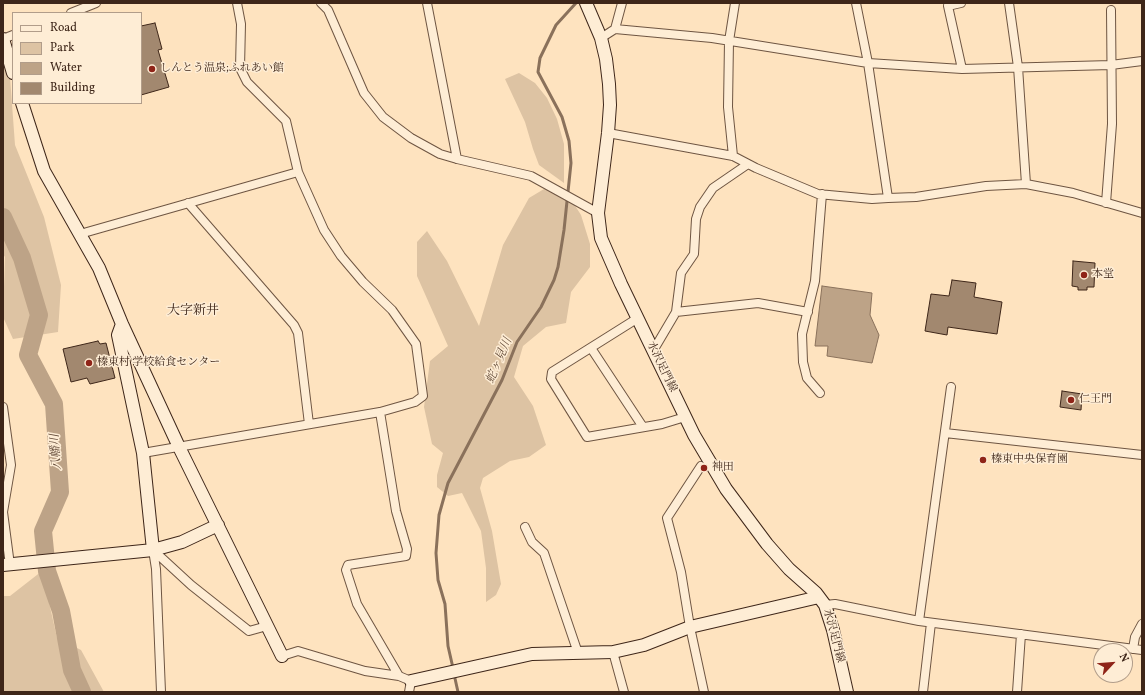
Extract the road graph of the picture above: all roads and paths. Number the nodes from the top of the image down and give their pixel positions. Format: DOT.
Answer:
graph roads {
  1 [pos="96,3"];
  2 [pos="237,3"];
  3 [pos="322,3"];
  4 [pos="427,3"];
  5 [pos="586,3"];
  6 [pos="622,3"];
  7 [pos="735,3"];
  8 [pos="856,3"];
  9 [pos="961,3"];
  10 [pos="1009,3"];
  11 [pos="1110,10"];
  12 [pos="73,12"];
  13 [pos="615,29"];
  14 [pos="600,38"];
  15 [pos="3,39"];
  16 [pos="729,41"];
  17 [pos="1142,61"];
  18 [pos="868,64"];
  19 [pos="1111,65"];
  20 [pos="1018,68"];
  21 [pos="962,69"];
  22 [pos="12,70"];
  23 [pos="22,104"];
  24 [pos="608,133"];
  25 [pos="733,156"];
  26 [pos="457,159"];
  27 [pos="748,164"];
  28 [pos="298,172"];
  29 [pos="1026,184"];
  30 [pos="822,194"];
  31 [pos="888,198"];
  32 [pos="188,203"];
  33 [pos="1106,203"];
  34 [pos="598,213"];
  35 [pos="1142,213"];
  36 [pos="80,234"];
  37 [pos="676,312"];
  38 [pos="808,312"];
  39 [pos="638,318"];
  40 [pos="122,324"];
  41 [pos="591,348"];
  42 [pos="653,351"];
  43 [pos="951,387"];
  44 [pos="820,393"];
  45 [pos="3,407"];
  46 [pos="380,412"];
  47 [pos="685,418"];
  48 [pos="309,424"];
  49 [pos="643,428"];
  50 [pos="945,433"];
  51 [pos="179,447"];
  52 [pos="144,453"];
  53 [pos="1142,455"];
  54 [pos="701,466"];
  55 [pos="3,512"];
  56 [pos="218,525"];
  57 [pos="525,527"];
  58 [pos="154,550"];
  59 [pos="6,565"];
  60 [pos="822,601"];
  61 [pos="919,621"];
  62 [pos="931,623"];
  63 [pos="1142,624"];
  64 [pos="267,626"];
  65 [pos="690,627"];
  66 [pos="1021,634"];
  67 [pos="1138,650"];
  68 [pos="613,652"];
  69 [pos="578,653"];
  70 [pos="282,656"];
  71 [pos="399,676"];
  72 [pos="410,686"];
  73 [pos="161,692"];
  74 [pos="624,692"];
  75 [pos="704,692"];
  76 [pos="847,692"];
  77 [pos="923,692"];
  78 [pos="1016,692"];
  1 -- 12 [label="street"];
  2 -- 28 [label="street"];
  3 -- 26 [label="street"];
  4 -- 26 [label="street"];
  5 -- 14 [label="street, 水沢足門線"];
  6 -- 13 [label="street"];
  7 -- 16 [label="street"];
  8 -- 18 [label="street"];
  9 -- 21 [label="street"];
  10 -- 20 [label="street"];
  11 -- 19 [label="street"];
  13 -- 14 [label="street"];
  13 -- 16 [label="street"];
  14 -- 24 [label="street, 水沢足門線"];
  15 -- 22 [label="street"];
  16 -- 18 [label="street"];
  16 -- 25 [label="street"];
  17 -- 19 [label="street"];
  18 -- 21 [label="street"];
  18 -- 31 [label="street"];
  19 -- 20 [label="street"];
  19 -- 33 [label="street"];
  20 -- 21 [label="street"];
  20 -- 29 [label="street"];
  23 -- 36 [label="street"];
  24 -- 25 [label="street"];
  24 -- 34 [label="street, 水沢足門線"];
  25 -- 27 [label="street"];
  26 -- 34 [label="street"];
  27 -- 30 [label="street"];
  27 -- 37 [label="street"];
  28 -- 32 [label="street"];
  28 -- 46 [label="street"];
  29 -- 31 [label="street"];
  29 -- 33 [label="street"];
  30 -- 31 [label="street"];
  30 -- 38 [label="street"];
  32 -- 36 [label="street"];
  32 -- 48 [label="street"];
  33 -- 35 [label="street"];
  34 -- 39 [label="street, 水沢足門線"];
  36 -- 40 [label="street"];
  37 -- 38 [label="street"];
  37 -- 42 [label="street"];
  38 -- 44 [label="street"];
  39 -- 41 [label="street"];
  39 -- 42 [label="street, 水沢足門線"];
  40 -- 51 [label="street"];
  40 -- 52 [label="street"];
  41 -- 49 [label="street"];
  41 -- 49 [label="street"];
  42 -- 47 [label="street, 水沢足門線"];
  43 -- 50 [label="street"];
  45 -- 55 [label="street"];
  46 -- 48 [label="street"];
  46 -- 71 [label="street"];
  47 -- 49 [label="street"];
  47 -- 60 [label="street, 水沢足門線"];
  48 -- 51 [label="street"];
  50 -- 53 [label="street"];
  50 -- 61 [label="street"];
  51 -- 52 [label="street"];
  51 -- 56 [label="street"];
  52 -- 58 [label="street"];
  54 -- 65 [label="street"];
  55 -- 59 [label="street"];
  56 -- 58 [label="street"];
  56 -- 64 [label="street"];
  57 -- 69 [label="street"];
  58 -- 59 [label="street"];
  58 -- 64 [label="street"];
  58 -- 73 [label="street"];
  60 -- 61 [label="street"];
  60 -- 65 [label="street"];
  60 -- 76 [label="street, 水沢足門線"];
  61 -- 62 [label="street"];
  62 -- 66 [label="street"];
  62 -- 77 [label="street"];
  63 -- 67 [label="street"];
  64 -- 70 [label="street"];
  65 -- 68 [label="street"];
  65 -- 75 [label="street"];
  66 -- 67 [label="street"];
  66 -- 78 [label="street"];
  68 -- 69 [label="street"];
  68 -- 74 [label="street"];
  69 -- 72 [label="street"];
  70 -- 71 [label="street"];
  71 -- 72 [label="street"];
}
